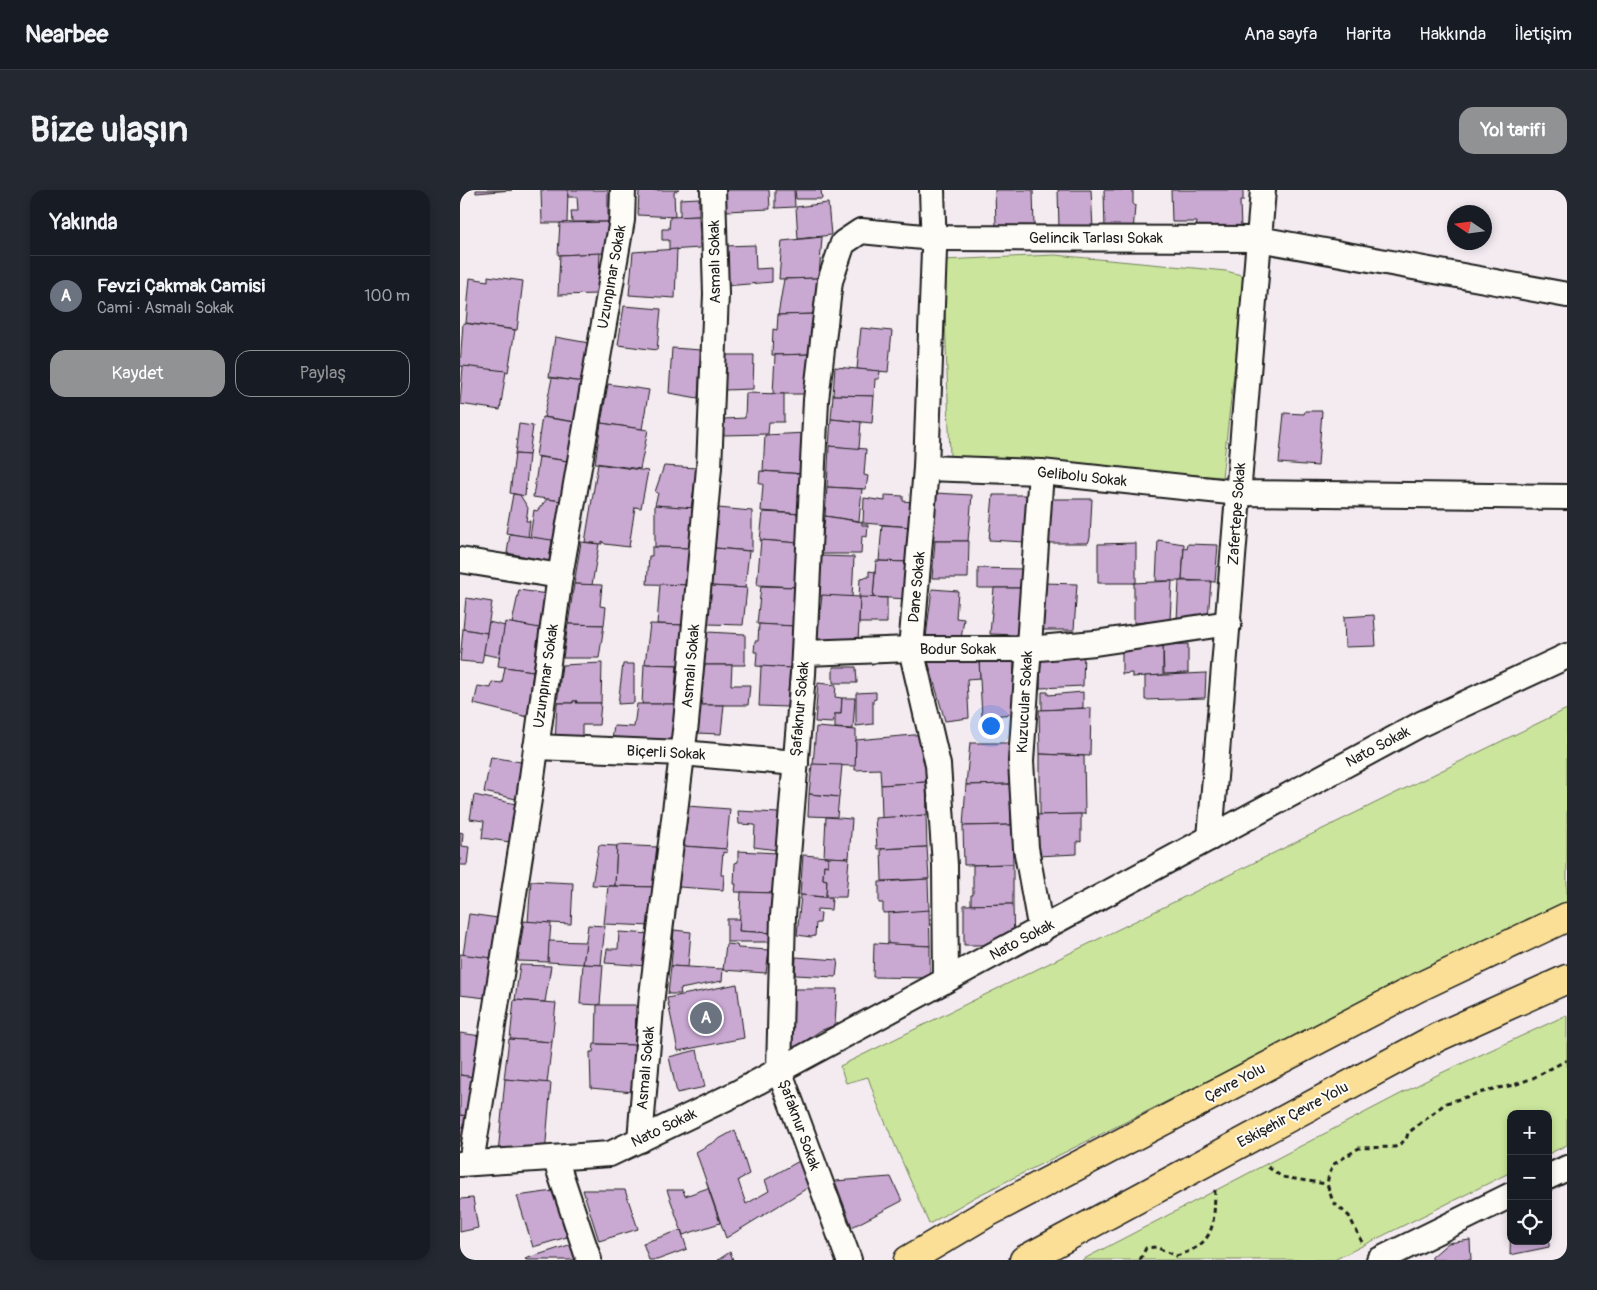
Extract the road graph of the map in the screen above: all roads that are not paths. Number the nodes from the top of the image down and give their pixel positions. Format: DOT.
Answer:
graph roads {
  1 [pos="623,190"];
  2 [pos="713,190"];
  3 [pos="932,190"];
  4 [pos="1263,190"];
  5 [pos="933,238"];
  6 [pos="1259,239"];
  7 [pos="1567,296"];
  8 [pos="926,468"];
  9 [pos="1041,472"];
  10 [pos="1239,493"];
  11 [pos="1567,498"];
  12 [pos="460,560"];
  13 [pos="560,576"];
  14 [pos="1229,623"];
  15 [pos="911,649"];
  16 [pos="1028,649"];
  17 [pos="805,653"];
  18 [pos="1567,656"];
  19 [pos="536,747"];
  20 [pos="682,753"];
  21 [pos="796,763"];
  22 [pos="1210,838"];
  23 [pos="1567,917"];
  24 [pos="1041,931"];
  25 [pos="1567,979"];
  26 [pos="946,980"];
  27 [pos="779,1070"];
  28 [pos="640,1140"];
  29 [pos="555,1158"];
  30 [pos="466,1163"];
  31 [pos="1567,1168"];
  32 [pos="1552,1175"];
  33 [pos="1507,1197"];
  34 [pos="1371,1253"];
  35 [pos="589,1260"];
  36 [pos="849,1260"];
  37 [pos="908,1260"];
  38 [pos="1024,1260"];
  1 -- 13 [label="street, Uzunpınar Sokak"];
  2 -- 20 [label="street, Asmalı Sokak"];
  3 -- 5 [label="street, Dane Sokak"];
  4 -- 6 [label="street, Zafertepe Sokak"];
  5 -- 6 [label="street, Gelincik Tarlası Sokak"];
  5 -- 8 [label="street, Dane Sokak"];
  5 -- 17 [label="street, Şafaknur Sokak"];
  6 -- 7 [label="street, Gelincik Tarlası Sokak"];
  6 -- 10 [label="street, Zafertepe Sokak"];
  8 -- 9 [label="street, Gelibolu Sokak"];
  8 -- 15 [label="street, Dane Sokak"];
  9 -- 10 [label="street, Gelibolu Sokak"];
  9 -- 16 [label="street, Kuzucular Sokak"];
  10 -- 11 [label="street, Gelibolu Sokak"];
  10 -- 14 [label="street, Zafertepe Sokak"];
  12 -- 13 [label="street"];
  13 -- 19 [label="street, Uzunpınar Sokak"];
  14 -- 16 [label="street, Bodur Sokak"];
  14 -- 22 [label="street, Zafertepe Sokak"];
  15 -- 16 [label="street, Bodur Sokak"];
  15 -- 17 [label="street, Bodur Sokak"];
  15 -- 26 [label="street, Dane Sokak"];
  16 -- 24 [label="street, Kuzucular Sokak"];
  17 -- 21 [label="street, Şafaknur Sokak"];
  18 -- 22 [label="street, Nato Sokak"];
  19 -- 20 [label="street, Biçerli Sokak"];
  19 -- 30 [label="street, Uzunpınar Sokak"];
  20 -- 21 [label="street, Biçerli Sokak"];
  20 -- 28 [label="street, Asmalı Sokak"];
  21 -- 27 [label="street, Şafaknur Sokak"];
  22 -- 24 [label="street, Nato Sokak"];
  23 -- 37 [label="highway, Çevre Yolu"];
  24 -- 26 [label="street, Nato Sokak"];
  25 -- 38 [label="highway, Eskişehir Çevre Yolu"];
  26 -- 27 [label="street, Nato Sokak"];
  27 -- 28 [label="street, Nato Sokak"];
  27 -- 36 [label="street, Şafaknur Sokak"];
  28 -- 29 [label="street, Nato Sokak"];
  29 -- 30 [label="street, Nato Sokak"];
  29 -- 35 [label="street"];
  31 -- 32 [label="street"];
  33 -- 34 [label="street"];
}
